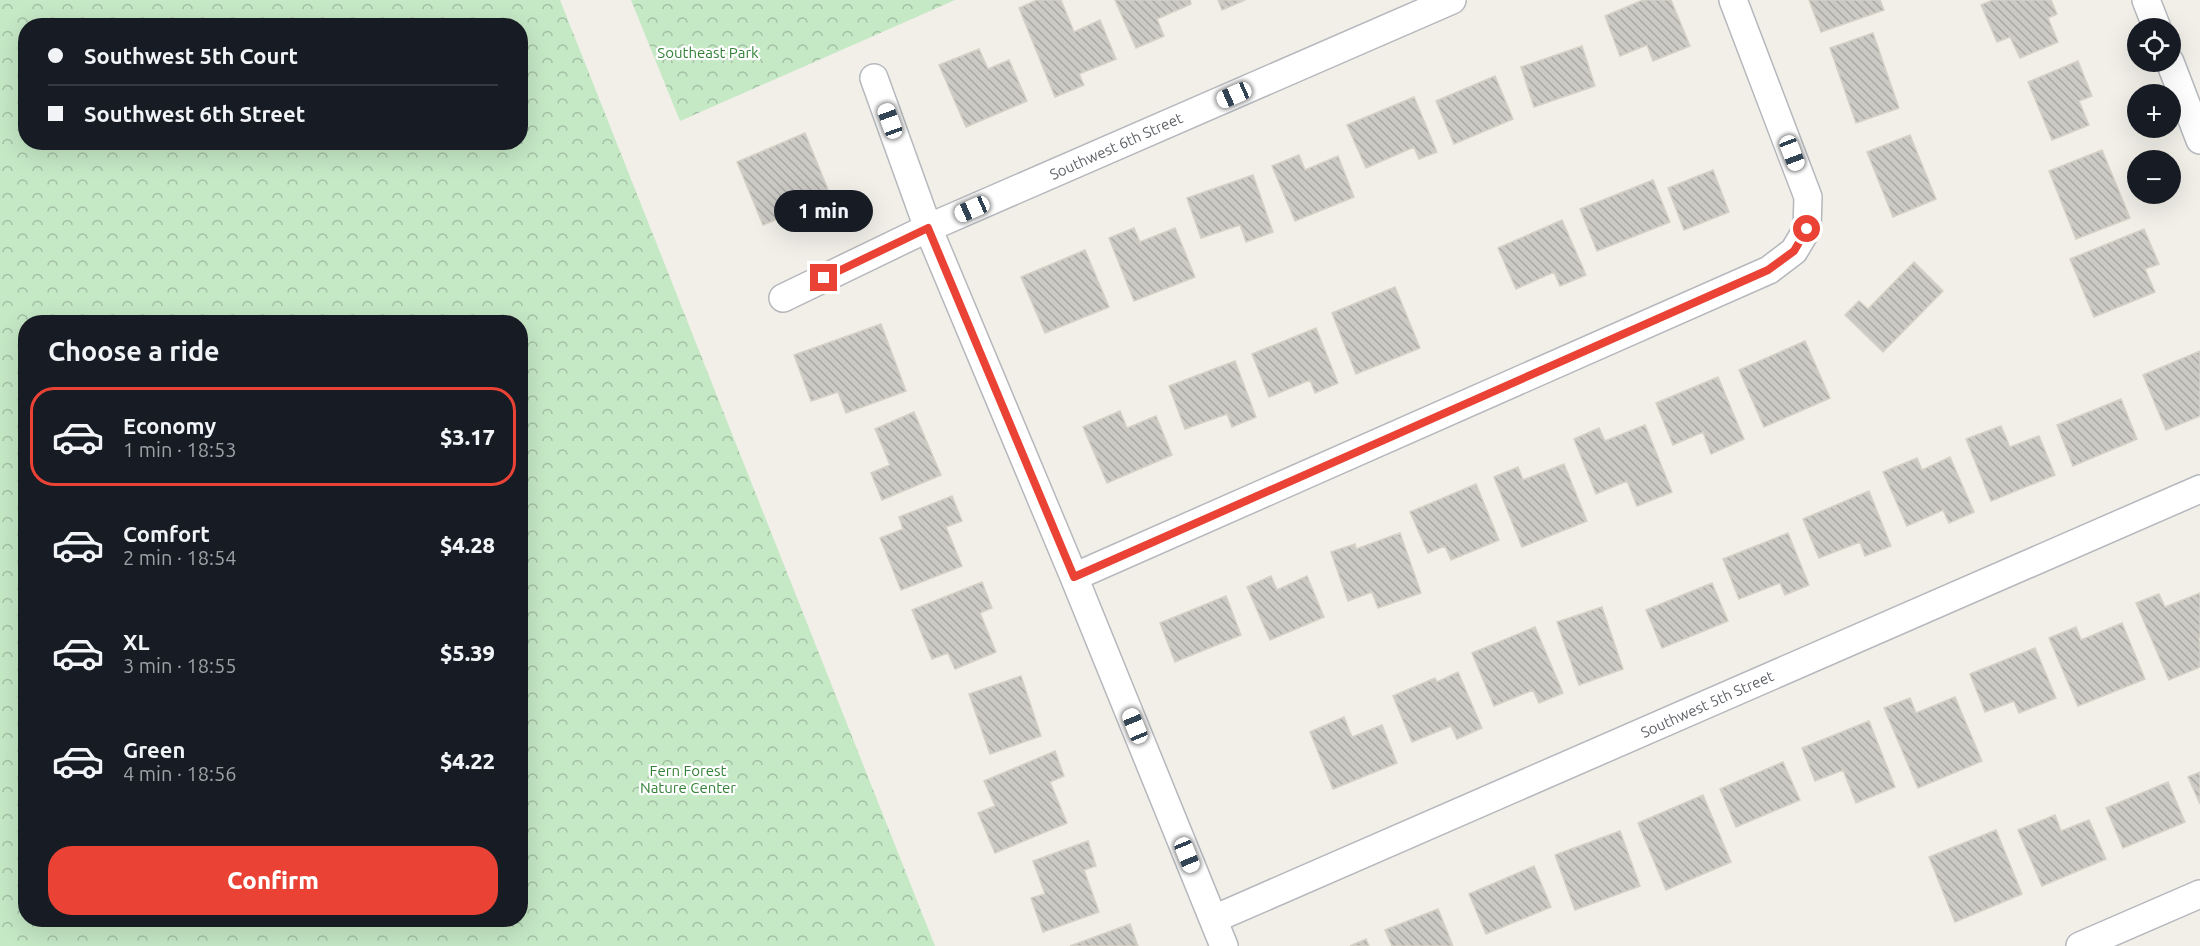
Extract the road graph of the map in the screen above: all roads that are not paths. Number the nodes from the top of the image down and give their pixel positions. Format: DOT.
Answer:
graph roads {
  1 [pos="1452,0"];
  2 [pos="1733,0"];
  3 [pos="2146,0"];
  4 [pos="2153,18"];
  5 [pos="2174,72"];
  6 [pos="874,78"];
  7 [pos="2200,140"];
  8 [pos="928,228"];
  9 [pos="783,298"];
  10 [pos="2200,489"];
  11 [pos="1074,577"];
  12 [pos="2200,894"];
  13 [pos="1214,919"];
  14 [pos="1224,946"];
  15 [pos="2080,946"];
  1 -- 8 [label="street, Southwest 6th Street"];
  2 -- 11 [label="street"];
  3 -- 4 [label="street"];
  5 -- 7 [label="street"];
  6 -- 8 [label="street"];
  8 -- 9 [label="street, Southwest 6th Street"];
  8 -- 11 [label="street"];
  10 -- 13 [label="street, Southwest 5th Street"];
  11 -- 13 [label="street"];
  12 -- 15 [label="street"];
  13 -- 14 [label="street"];
}
